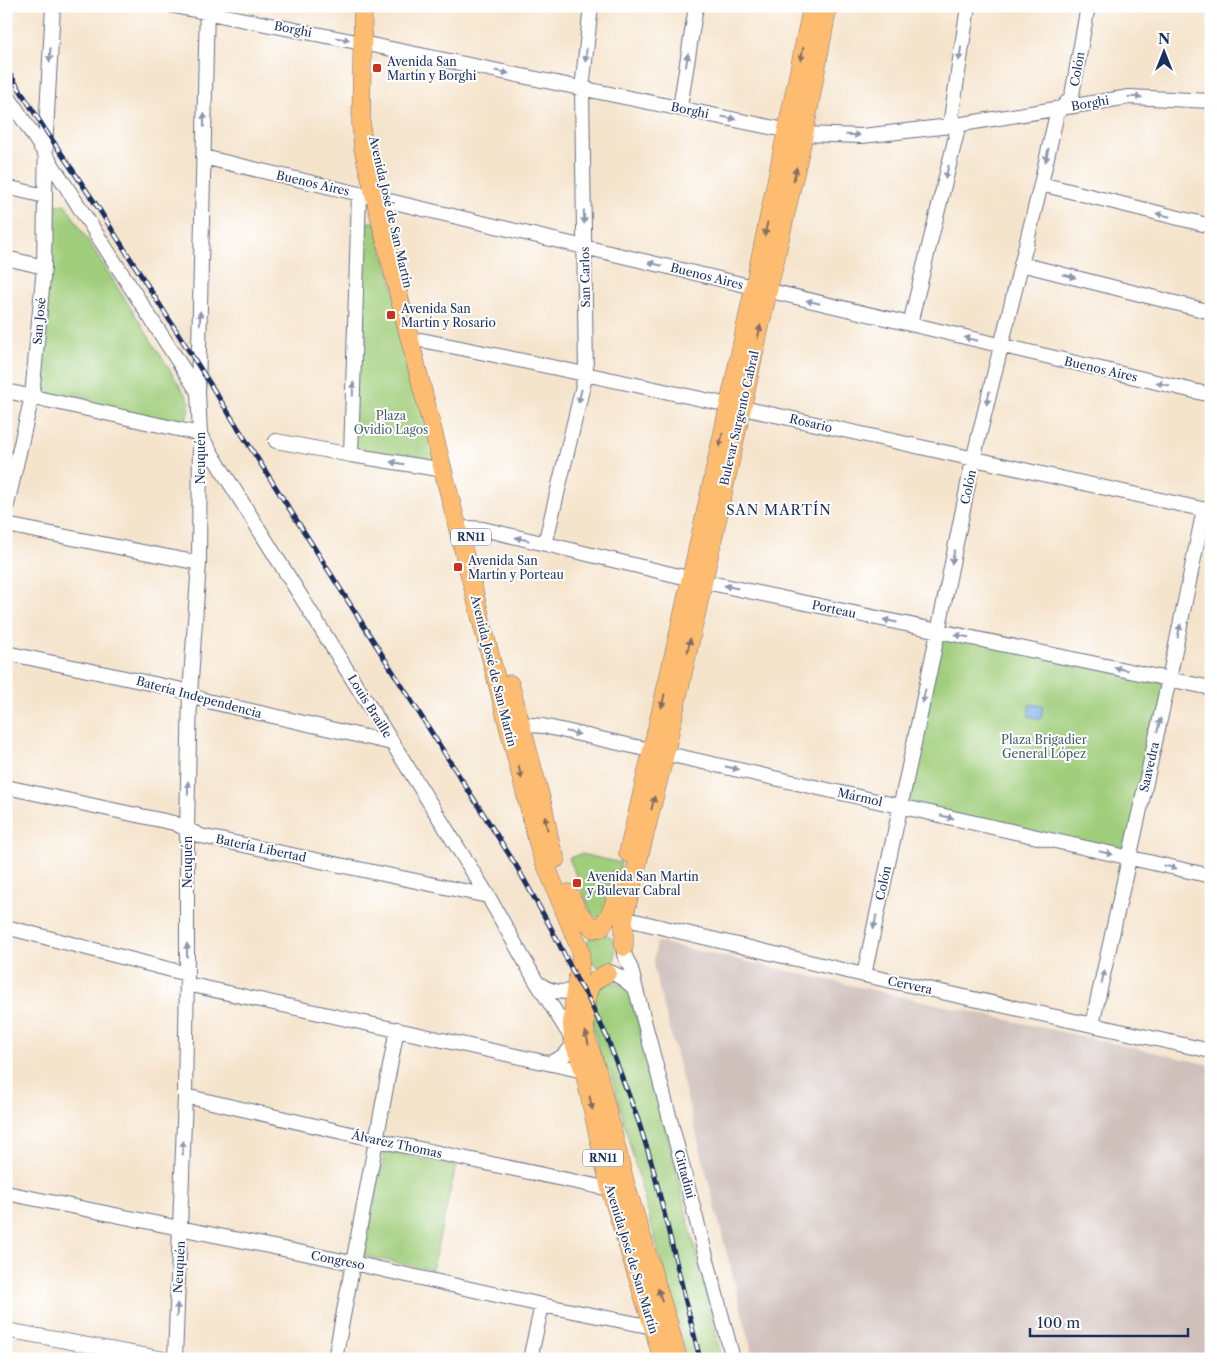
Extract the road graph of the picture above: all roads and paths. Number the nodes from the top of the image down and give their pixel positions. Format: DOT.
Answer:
graph roads {
  1 [pos="53,6"];
  2 [pos="174,6"];
  3 [pos="363,6"];
  4 [pos="374,6"];
  5 [pos="591,6"];
  6 [pos="696,6"];
  7 [pos="812,6"];
  8 [pos="828,6"];
  9 [pos="968,6"];
  10 [pos="1088,6"];
  11 [pos="207,9"];
  12 [pos="368,44"];
  13 [pos="582,88"];
  14 [pos="6,93"];
  15 [pos="1211,101"];
  16 [pos="680,108"];
  17 [pos="1060,108"];
  18 [pos="954,125"];
  19 [pos="787,130"];
  20 [pos="804,134"];
  21 [pos="46,156"];
  22 [pos="203,157"];
  23 [pos="1041,184"];
  24 [pos="6,187"];
  25 [pos="46,196"];
  26 [pos="374,197"];
  27 [pos="1211,226"];
  28 [pos="382,228"];
  29 [pos="358,230"];
  30 [pos="585,247"];
  31 [pos="6,258"];
  32 [pos="1022,264"];
  33 [pos="44,267"];
  34 [pos="761,289"];
  35 [pos="1211,312"];
  36 [pos="910,324"];
  37 [pos="416,341"];
  38 [pos="1000,346"];
  39 [pos="586,373"];
  40 [pos="6,391"];
  41 [pos="198,392"];
  42 [pos="1211,395"];
  43 [pos="32,396"];
  44 [pos="736,406"];
  45 [pos="200,434"];
  46 [pos="276,441"];
  47 [pos="351,456"];
  48 [pos="973,460"];
  49 [pos="444,470"];
  50 [pos="6,509"];
  51 [pos="1207,510"];
  52 [pos="6,525"];
  53 [pos="464,530"];
  54 [pos="546,544"];
  55 [pos="200,563"];
  56 [pos="696,580"];
  57 [pos="938,632"];
  58 [pos="6,653"];
  59 [pos="1169,679"];
  60 [pos="1211,688"];
  61 [pos="190,694"];
  62 [pos="514,726"];
  63 [pos="392,743"];
  64 [pos="659,752"];
  65 [pos="6,787"];
  66 [pos="900,806"];
  67 [pos="187,828"];
  68 [pos="1128,858"];
  69 [pos="1211,876"];
  70 [pos="488,896"];
  71 [pos="607,923"];
  72 [pos="6,927"];
  73 [pos="624,950"];
  74 [pos="581,951"];
  75 [pos="608,972"];
  76 [pos="864,975"];
  77 [pos="187,979"];
  78 [pos="536,981"];
  79 [pos="636,990"];
  80 [pos="575,991"];
  81 [pos="1092,1025"];
  82 [pos="397,1029"];
  83 [pos="573,1041"];
  84 [pos="1211,1051"];
  85 [pos="549,1063"];
  86 [pos="584,1071"];
  87 [pos="185,1096"];
  88 [pos="377,1140"];
  89 [pos="610,1189"];
  90 [pos="6,1193"];
  91 [pos="180,1229"];
  92 [pos="354,1263"];
  93 [pos="542,1304"];
  94 [pos="661,1326"];
  95 [pos="6,1330"];
  96 [pos="164,1359"];
  97 [pos="175,1359"];
  98 [pos="335,1359"];
  99 [pos="530,1359"];
  100 [pos="662,1359"];
  101 [pos="678,1359"];
  102 [pos="734,1359"];
  1 -- 21 [label="street, San José, one-way"];
  2 -- 11 [label="street, Borghi"];
  3 -- 12 [label="main road, Avenida José de San Martín / RN11"];
  4 -- 12 [label="main road, Avenida José de San Martín / RN11"];
  5 -- 13 [label="street, San Carlos, one-way"];
  16 -- 6 [label="street, one-way"];
  7 -- 19 [label="main road, Bulevar Sargento Cabral, one-way"];
  8 -- 20 [label="main road, Bulevar Sargento Cabral"];
  9 -- 18 [label="street, one-way"];
  10 -- 17 [label="street, Colón"];
  11 -- 12 [label="street, Borghi, one-way"];
  22 -- 11 [label="street, Neuquén, one-way"];
  12 -- 13 [label="street, Borghi, one-way"];
  12 -- 26 [label="main road, Avenida José de San Martín / RN11"];
  13 -- 16 [label="street, Borghi"];
  13 -- 30 [label="street, San Carlos, one-way"];
  14 -- 21 [label="street"];
  17 -- 15 [label="street, Borghi, one-way"];
  16 -- 19 [label="street, Borghi, one-way"];
  17 -- 18 [label="street, Borghi"];
  17 -- 23 [label="street, Colón, one-way"];
  20 -- 18 [label="street, Borghi, one-way"];
  18 -- 36 [label="street, one-way"];
  19 -- 20 [label="street, Borghi"];
  19 -- 34 [label="main road, Bulevar Sargento Cabral, one-way"];
  34 -- 20 [label="main road, Bulevar Sargento Cabral, one-way"];
  21 -- 25 [label="street, San José"];
  21 -- 41 [label="street"];
  22 -- 26 [label="street, Buenos Aires"];
  41 -- 22 [label="street, Neuquén, one-way"];
  27 -- 23 [label="street, one-way"];
  23 -- 32 [label="street, Colón"];
  24 -- 25 [label="street"];
  25 -- 33 [label="street, San José"];
  26 -- 28 [label="main road, Avenida José de San Martín / RN11"];
  26 -- 29 [label="street"];
  26 -- 30 [label="street, Buenos Aires"];
  26 -- 37 [label="main road, Avenida José de San Martín / RN11"];
  28 -- 29 [label="street"];
  28 -- 37 [label="main road, Avenida José de San Martín / RN11"];
  47 -- 29 [label="street, one-way"];
  34 -- 30 [label="street, Buenos Aires, one-way"];
  30 -- 39 [label="street, San Carlos"];
  31 -- 33 [label="street"];
  32 -- 35 [label="street, one-way"];
  32 -- 38 [label="street, Colón"];
  33 -- 43 [label="street, San José"];
  36 -- 34 [label="street, Buenos Aires, one-way"];
  34 -- 44 [label="main road, Bulevar Sargento Cabral"];
  38 -- 36 [label="street, Buenos Aires, one-way"];
  37 -- 39 [label="street, Rosario"];
  37 -- 49 [label="main road, Avenida José de San Martín / RN11"];
  37 -- 53 [label="main road, Avenida José de San Martín / RN11"];
  42 -- 38 [label="street, Buenos Aires, one-way"];
  38 -- 48 [label="street, Colón, one-way"];
  39 -- 44 [label="street, Rosario"];
  39 -- 54 [label="street, San Carlos, one-way"];
  40 -- 43 [label="street"];
  41 -- 45 [label="street, Neuquén"];
  43 -- 45 [label="street"];
  43 -- 50 [label="street, San José"];
  44 -- 48 [label="street, Rosario"];
  44 -- 56 [label="main road, Bulevar Sargento Cabral"];
  45 -- 55 [label="street, Neuquén"];
  45 -- 63 [label="street, Louis Braille"];
  46 -- 47 [label="street"];
  49 -- 47 [label="street, one-way"];
  48 -- 51 [label="street, Rosario"];
  48 -- 57 [label="street, Colón, one-way"];
  49 -- 53 [label="main road, Avenida José de San Martín / RN11"];
  59 -- 51 [label="street, Saavedra, one-way"];
  52 -- 55 [label="street"];
  54 -- 53 [label="street, Porteau, one-way"];
  53 -- 62 [label="main road, Avenida José de San Martín / RN11"];
  54 -- 56 [label="street, Porteau"];
  55 -- 61 [label="street, Neuquén"];
  57 -- 56 [label="street, Porteau, one-way"];
  56 -- 64 [label="main road, Bulevar Sargento Cabral"];
  59 -- 57 [label="street, Porteau, one-way"];
  57 -- 66 [label="street, Colón, one-way"];
  58 -- 61 [label="street, Batería Independencia"];
  59 -- 60 [label="street, Porteau"];
  68 -- 59 [label="street, Saavedra, one-way"];
  61 -- 63 [label="street, Batería Independencia"];
  67 -- 61 [label="street, Neuquén, one-way"];
  62 -- 64 [label="street, Mármol, one-way"];
  71 -- 62 [label="main road, Avenida José de San Martín / RN11, one-way"];
  62 -- 74 [label="main road, Avenida José de San Martín / RN11, one-way"];
  63 -- 70 [label="street, Louis Braille"];
  64 -- 66 [label="street, Mármol, one-way"];
  64 -- 71 [label="main road, Bulevar Sargento Cabral"];
  65 -- 67 [label="street, Batería Libertad"];
  66 -- 68 [label="street, Mármol, one-way"];
  66 -- 76 [label="street, Colón, one-way"];
  67 -- 70 [label="street, Batería Libertad"];
  77 -- 67 [label="street, Neuquén, one-way"];
  68 -- 69 [label="street, Mármol, one-way"];
  81 -- 68 [label="street, Saavedra, one-way"];
  70 -- 78 [label="street, Louis Braille"];
  71 -- 73 [label="main road, Bulevar Sargento Cabral"];
  71 -- 74 [label="main road"];
  71 -- 76 [label="street, Cervera"];
  72 -- 77 [label="street"];
  73 -- 75 [label="main road, RN11"];
  73 -- 79 [label="street, Cittadini"];
  74 -- 75 [label="main road"];
  74 -- 80 [label="main road, Avenida José de San Martín / RN11"];
  75 -- 79 [label="street"];
  94 -- 75 [label="main road, Avenida José de San Martín / RN11, one-way"];
  76 -- 81 [label="street, Cervera"];
  77 -- 82 [label="street"];
  77 -- 87 [label="street, Neuquén"];
  78 -- 80 [label="street"];
  78 -- 83 [label="street, Louis Braille"];
  79 -- 102 [label="street, Cittadini"];
  80 -- 83 [label="main road, Avenida José de San Martín / RN11"];
  81 -- 84 [label="street, Cervera"];
  82 -- 85 [label="street"];
  82 -- 88 [label="street"];
  83 -- 85 [label="street"];
  83 -- 86 [label="main road, Avenida José de San Martín / RN11"];
  85 -- 86 [label="street"];
  86 -- 89 [label="main road, Avenida José de San Martín / RN11, one-way"];
  87 -- 88 [label="street, Álvarez Thomas"];
  91 -- 87 [label="street, Neuquén, one-way"];
  88 -- 89 [label="street, Álvarez Thomas"];
  88 -- 92 [label="street"];
  89 -- 94 [label="main road, Avenida José de San Martín / RN11"];
  90 -- 91 [label="street, Congreso"];
  91 -- 92 [label="street, Congreso"];
  97 -- 91 [label="street, Neuquén, one-way"];
  92 -- 93 [label="street, Congreso"];
  92 -- 98 [label="street"];
  93 -- 94 [label="street, Congreso"];
  93 -- 99 [label="street"];
  94 -- 100 [label="main road, Avenida José de San Martín / RN11"];
  94 -- 101 [label="main road, Avenida José de San Martín / RN11"];
  95 -- 96 [label="street"];
}
